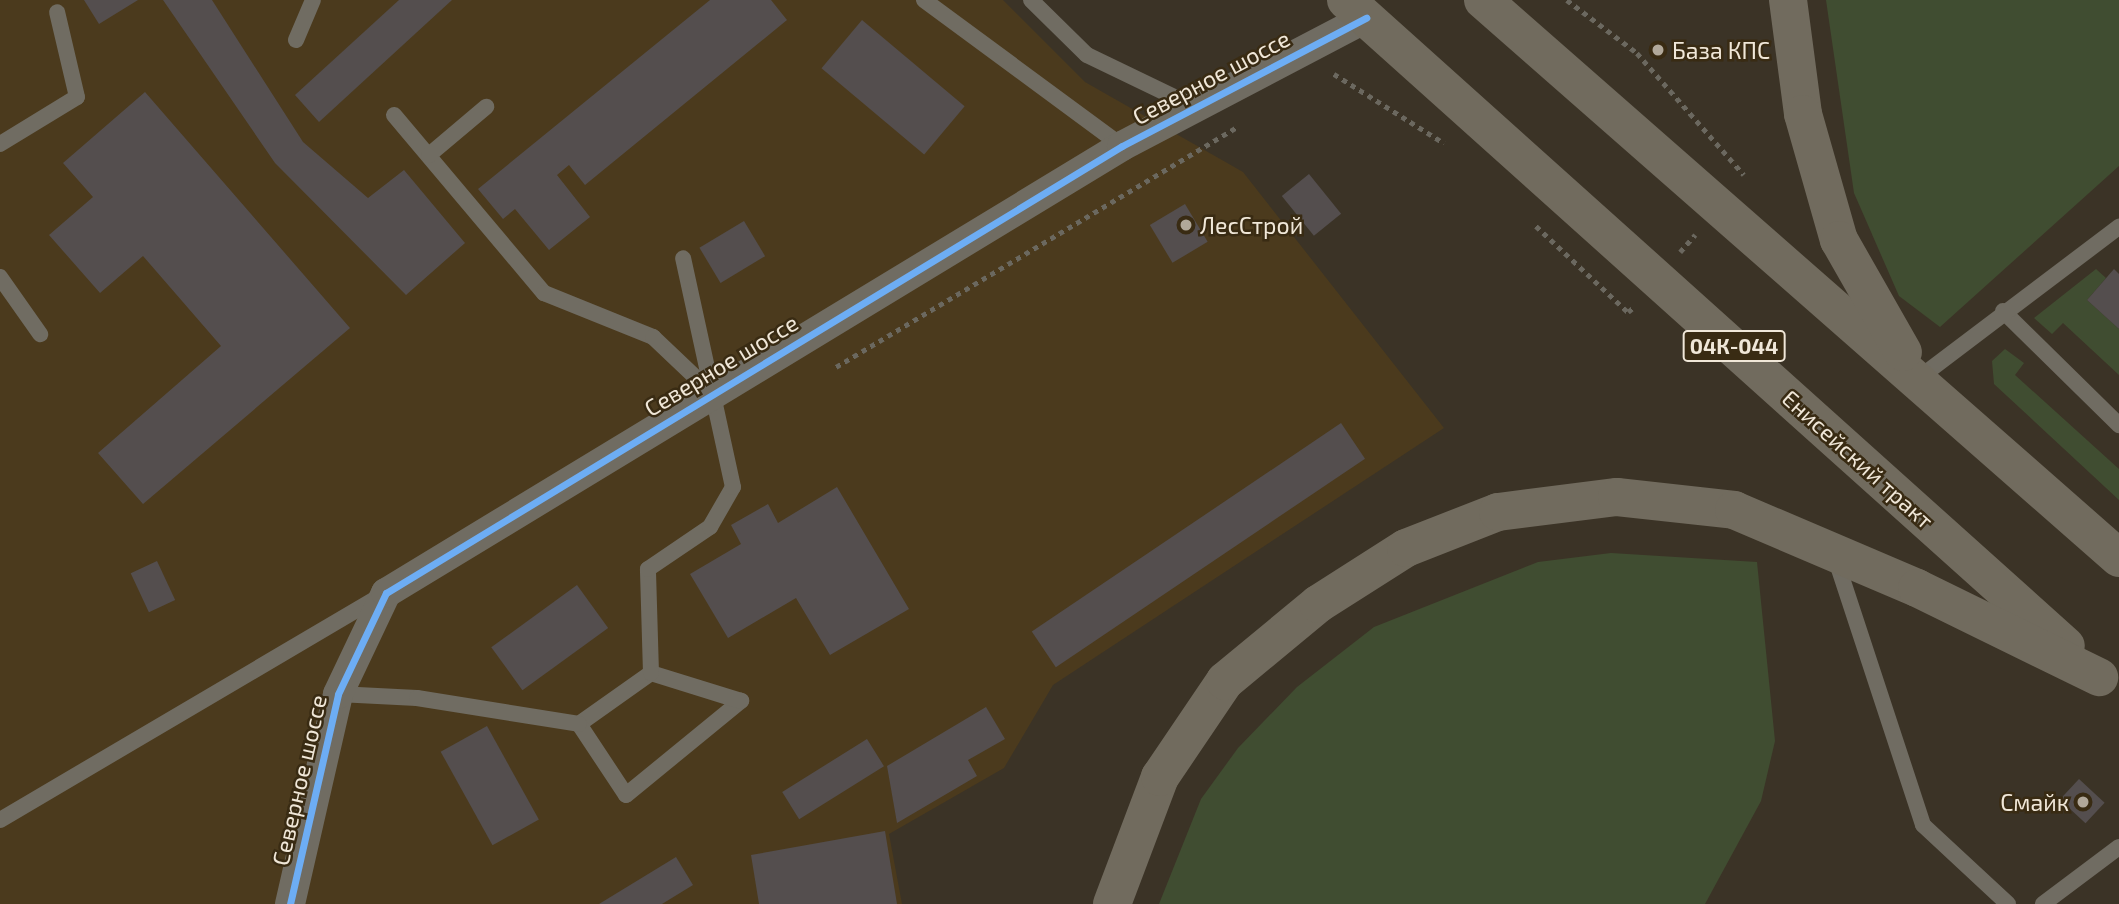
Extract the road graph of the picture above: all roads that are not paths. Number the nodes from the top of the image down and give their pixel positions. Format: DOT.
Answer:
graph roads {
  1 [pos="313,0"];
  2 [pos="924,0"];
  3 [pos="1031,0"];
  4 [pos="1483,0"];
  5 [pos="1788,0"];
  6 [pos="1356,9"];
  7 [pos="57,12"];
  8 [pos="296,40"];
  9 [pos="1193,106"];
  10 [pos="486,107"];
  11 [pos="394,115"];
  12 [pos="0,144"];
  13 [pos="1122,146"];
  14 [pos="429,155"];
  15 [pos="2119,227"];
  16 [pos="683,258"];
  17 [pos="0,276"];
  18 [pos="2004,312"];
  19 [pos="40,334"];
  20 [pos="1919,378"];
  21 [pos="712,393"];
  22 [pos="2119,425"];
  23 [pos="1834,554"];
  24 [pos="2119,558"];
  25 [pos="386,593"];
  26 [pos="650,673"];
  27 [pos="2109,686"];
  28 [pos="338,694"];
  29 [pos="579,724"];
  30 [pos="0,820"];
  31 [pos="2119,847"];
  32 [pos="290,904"];
  33 [pos="1112,904"];
  34 [pos="2008,904"];
  35 [pos="2043,904"];
  1 -- 8 [label="lane"];
  2 -- 13 [label="lane"];
  3 -- 9 [label="lane"];
  4 -- 20 [label="main road"];
  5 -- 20 [label="main road"];
  6 -- 9 [label="street, Северное шоссе"];
  6 -- 27 [label="main road, Енисейский тракт / 04К-044"];
  7 -- 12 [label="lane"];
  9 -- 13 [label="street, Северное шоссе"];
  10 -- 14 [label="lane"];
  11 -- 14 [label="lane"];
  13 -- 21 [label="street, Северное шоссе"];
  14 -- 21 [label="lane"];
  15 -- 18 [label="lane"];
  16 -- 21 [label="lane"];
  17 -- 19 [label="lane"];
  18 -- 20 [label="lane"];
  18 -- 22 [label="lane"];
  20 -- 24 [label="main road"];
  21 -- 25 [label="street, Северное шоссе"];
  21 -- 26 [label="lane"];
  23 -- 27 [label="main road"];
  23 -- 33 [label="main road"];
  23 -- 34 [label="lane"];
  25 -- 28 [label="street, Северное шоссе"];
  25 -- 30 [label="lane, Северное шоссе"];
  26 -- 29 [label="lane"];
  26 -- 29 [label="lane"];
  28 -- 29 [label="lane"];
  28 -- 32 [label="street, Северное шоссе"];
  31 -- 35 [label="lane"];
}
